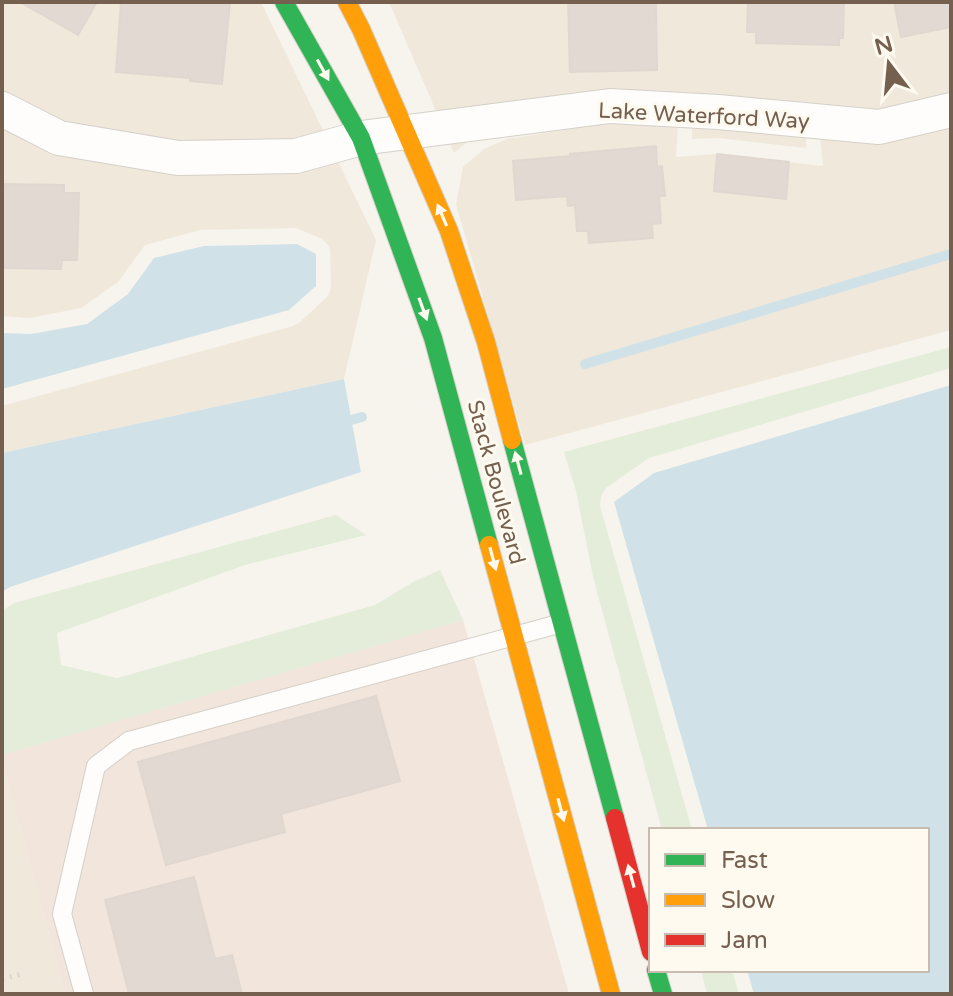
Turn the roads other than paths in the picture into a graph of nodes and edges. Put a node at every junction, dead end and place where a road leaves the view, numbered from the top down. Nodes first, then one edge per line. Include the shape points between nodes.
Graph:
1 (284, 2) edge
2 (347, 2) edge
3 (2, 109) edge
4 (951, 110) edge
5 (407, 132) junction
6 (361, 138) junction
7 (562, 623) junction
8 (514, 637) junction
9 (649, 945) edge
10 (657, 972) edge
11 (84, 994) edge
12 (611, 994) edge
13 (663, 994) edge

1 -> 6 street, Stack Boulevard
2 - 5 street, Stack Boulevard
3 - 6 street, Lake Waterford Way via 59,138 178,158 296,156
4 - 5 street, Lake Waterford Way via 879,127 610,106
5 - 6 street, Lake Waterford Way
7 -> 5 street, Stack Boulevard via 486,342 449,231
6 -> 8 street, Stack Boulevard via 433,338
7 - 8 lane
9 -> 7 street, Stack Boulevard
8 - 11 lane via 129,741 96,766 62,914
8 -> 12 street, Stack Boulevard
10 - 13 street

